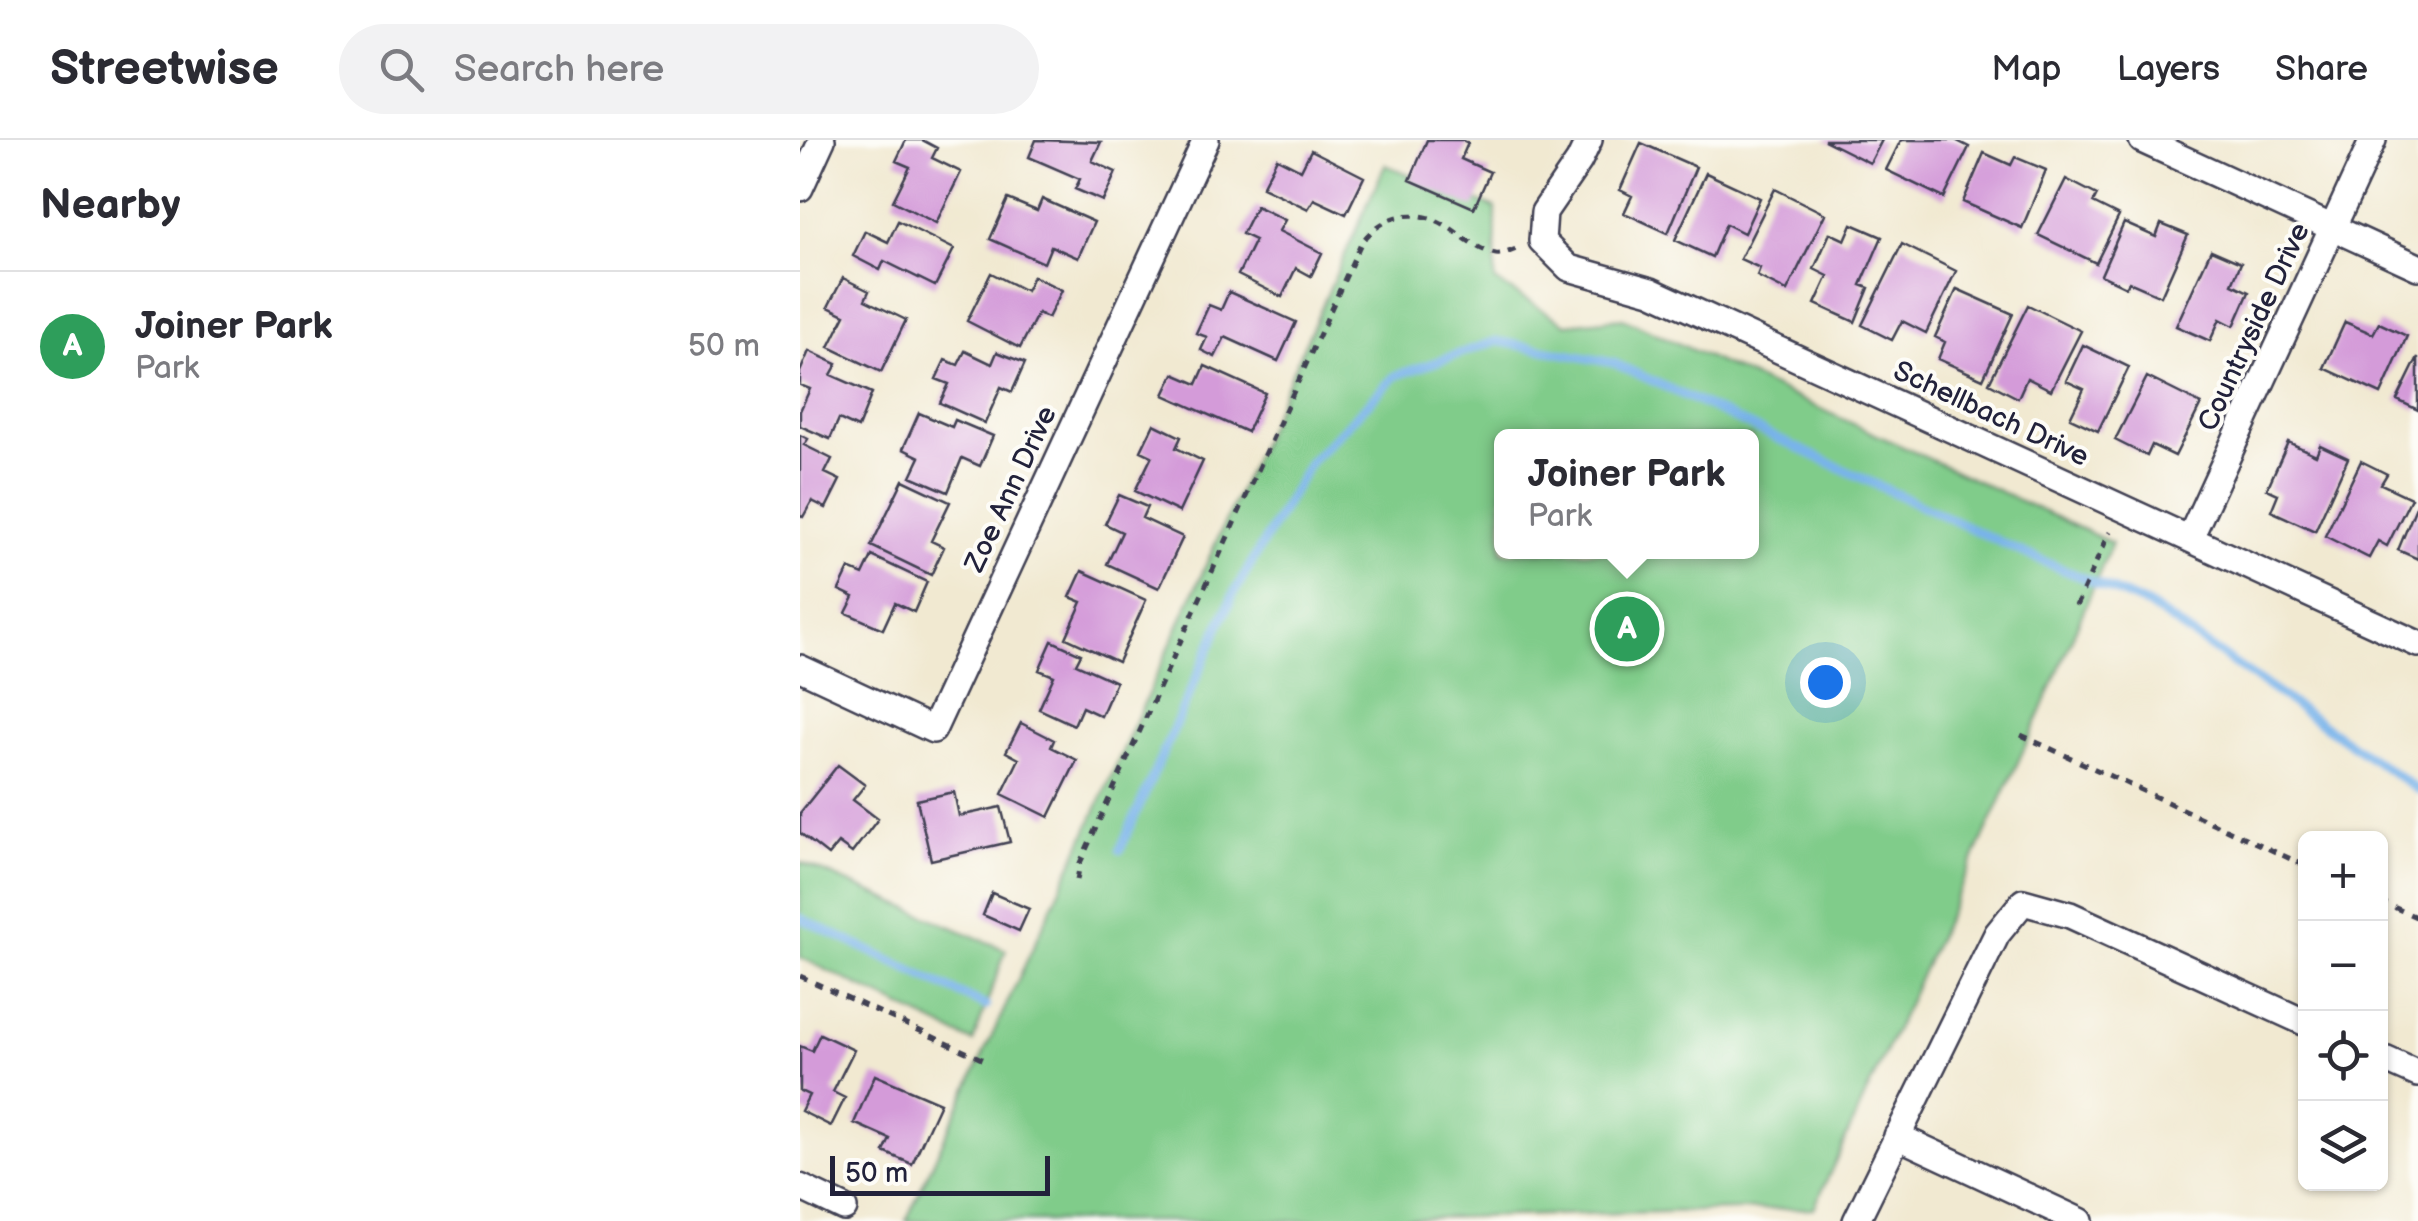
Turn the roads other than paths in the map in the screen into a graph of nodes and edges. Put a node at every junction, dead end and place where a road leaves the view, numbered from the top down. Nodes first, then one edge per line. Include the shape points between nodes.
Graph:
1 (822, 140) edge
2 (1206, 140) edge
3 (1589, 140) edge
4 (2142, 140) edge
5 (2372, 140) edge
6 (800, 188) edge
7 (2332, 228) junction
8 (2418, 267) edge
9 (2190, 538) junction
10 (2418, 644) edge
11 (800, 668) edge
12 (2298, 1019) edge
13 (2388, 1061) edge
14 (2418, 1074) edge
15 (1897, 1136) junction
16 (800, 1187) edge
17 (844, 1208) dead end
18 (1856, 1221) edge
19 (2080, 1221) edge

1 - 6 street
2 - 11 street, Zoe Ann Drive via 933,730
3 - 9 street, Schellbach Drive via 1544,212 1542,241 1569,268 1651,291
4 - 7 street
5 - 7 street, Countryside Drive
7 - 8 street
7 - 9 street, Countryside Drive
9 - 10 street, Schellbach Drive
12 - 15 street via 2070,915 2024,902 1996,934
13 - 14 street
15 - 18 street
15 - 19 street
16 - 17 street

